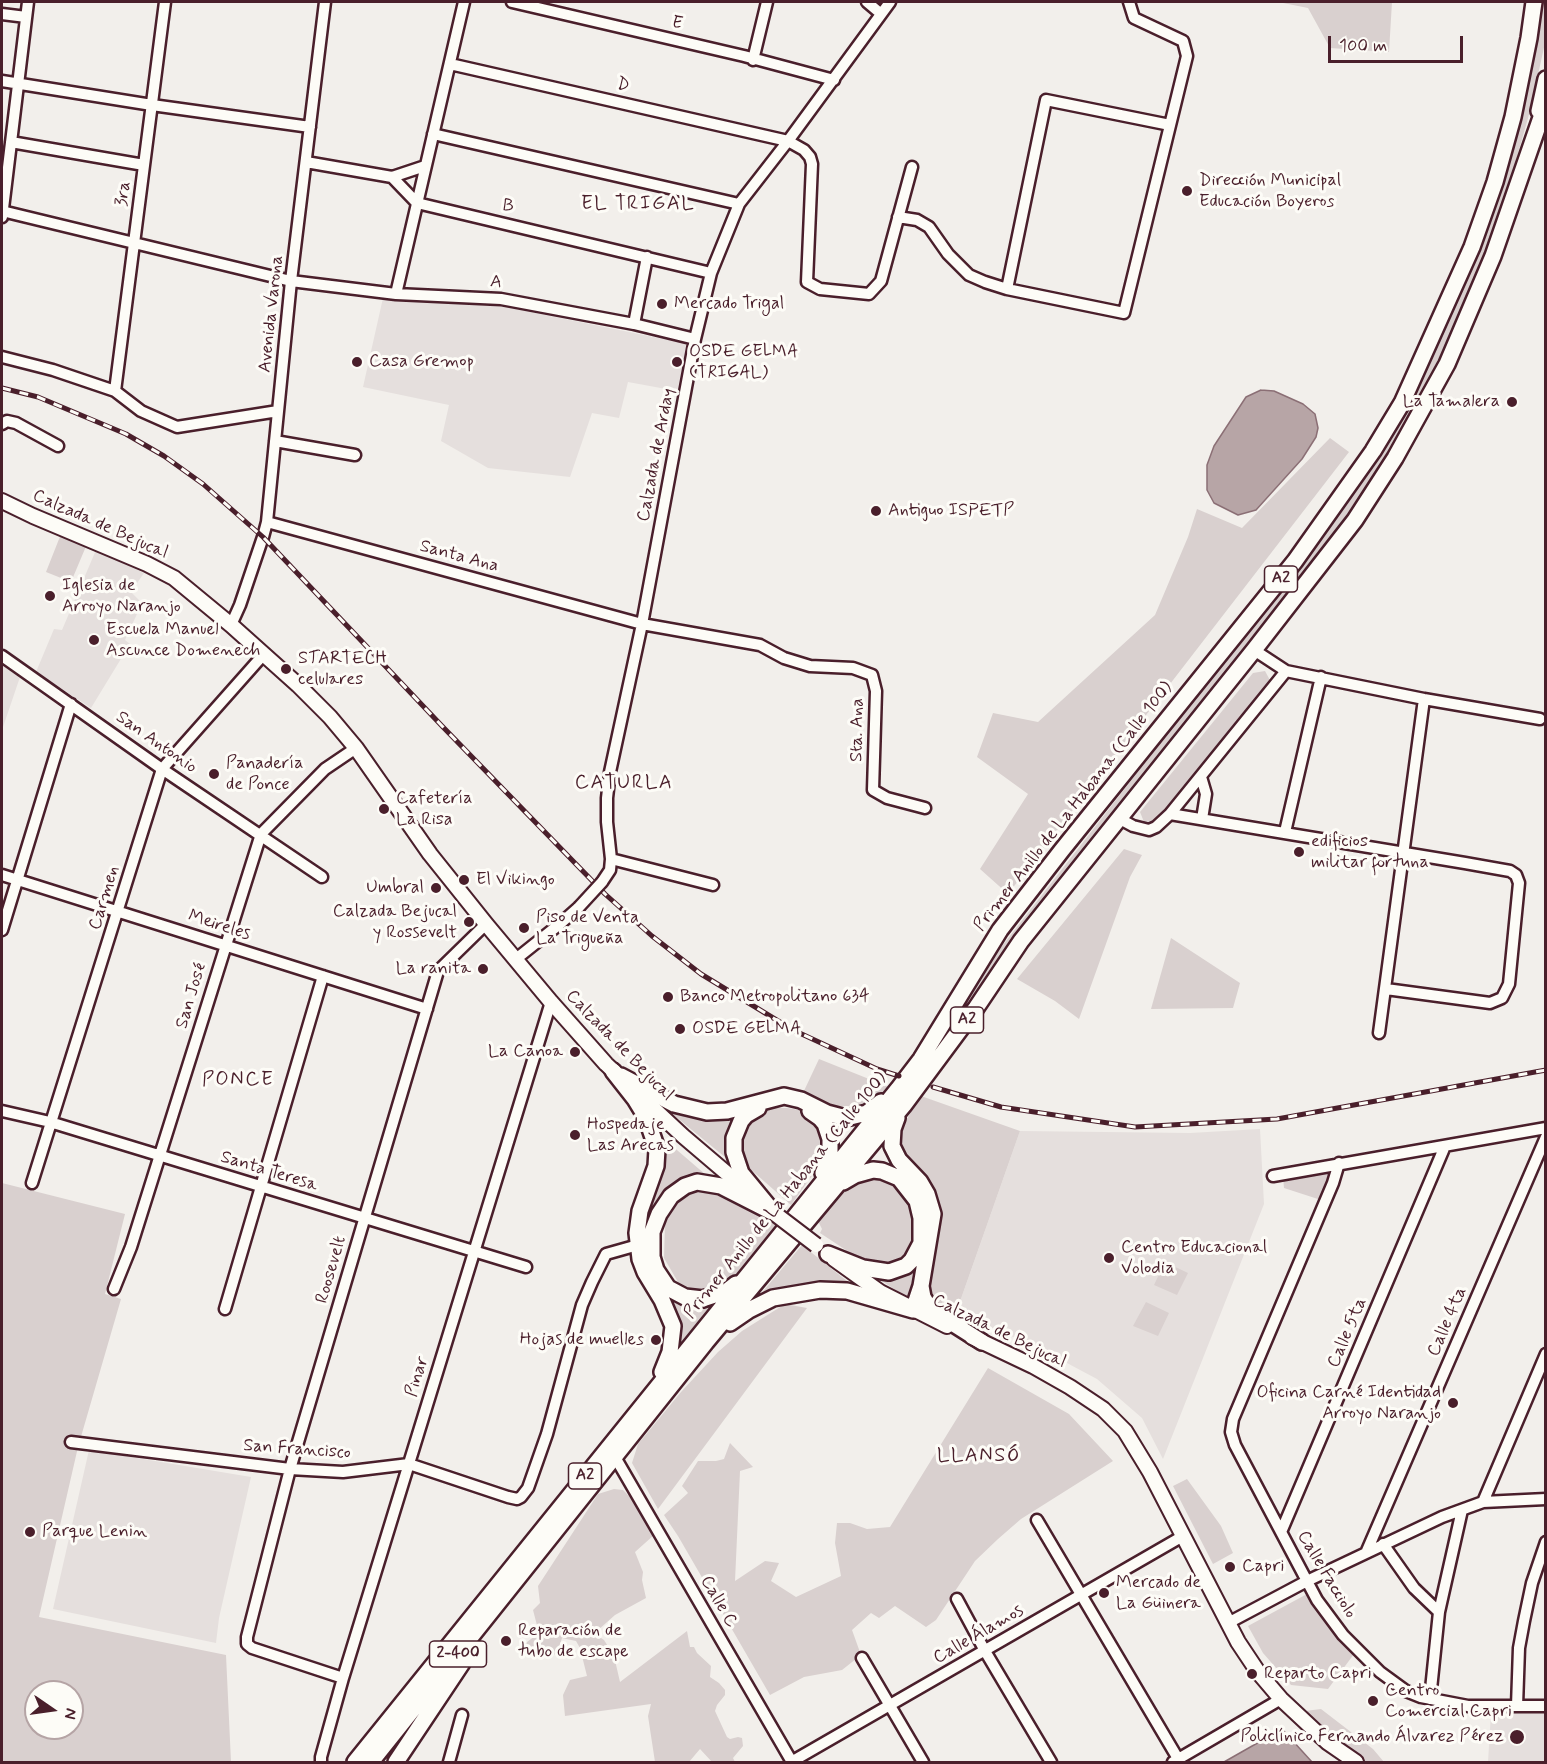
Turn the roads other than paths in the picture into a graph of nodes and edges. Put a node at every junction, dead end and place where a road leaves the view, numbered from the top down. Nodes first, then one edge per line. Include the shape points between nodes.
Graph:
1 (28, 2) edge
2 (165, 2) edge
3 (325, 2) edge
4 (464, 2) edge
5 (512, 2) edge
6 (767, 2) edge
7 (867, 2) edge
8 (890, 2) edge
9 (1129, 2) edge
10 (1534, 2) edge
11 (880, 13) junction
12 (2, 14) edge
13 (26, 17) junction
14 (753, 60) junction
15 (450, 64) junction
16 (834, 80) junction
17 (1545, 80) edge
18 (2, 81) edge
19 (18, 84) junction
20 (1545, 103) edge
21 (152, 105) junction
22 (1170, 125) junction
23 (310, 127) junction
24 (1536, 128) junction
25 (433, 134) junction
26 (788, 141) junction
27 (11, 142) junction
28 (306, 162) junction
29 (144, 165) junction
30 (425, 166) junction
31 (912, 167) dead end
32 (392, 177) junction
33 (417, 203) junction
34 (739, 204) junction
35 (2, 213) edge
36 (898, 217) junction
37 (134, 243) junction
38 (647, 258) junction
39 (711, 273) junction
40 (291, 281) junction
41 (1007, 288) junction
42 (396, 294) junction
43 (633, 324) junction
44 (695, 339) junction
45 (2, 357) edge
46 (115, 391) junction
47 (279, 411) junction
48 (2, 424) edge
49 (275, 441) junction
50 (58, 446) dead end
51 (355, 455) dead end
52 (2, 501) edge
53 (267, 522) junction
54 (642, 624) junction
55 (231, 625) junction
56 (1254, 650) junction
57 (264, 654) junction
58 (2, 656) edge
59 (1286, 671) junction
60 (1321, 677) junction
61 (1424, 699) junction
62 (71, 704) junction
63 (1540, 719) dead end
64 (356, 748) junction
65 (162, 769) junction
66 (1201, 777) junction
67 (925, 808) dead end
68 (1170, 814) junction
69 (1120, 819) junction
70 (1202, 819) junction
71 (1285, 832) junction
72 (261, 834) junction
73 (1404, 853) junction
74 (611, 859) junction
75 (2, 875) edge
76 (322, 877) dead end
77 (16, 880) junction
78 (713, 885) dead end
79 (118, 911) junction
80 (486, 924) junction
81 (2, 930) edge
82 (225, 946) junction
83 (516, 958) junction
84 (322, 976) junction
85 (1386, 989) junction
86 (551, 1002) junction
87 (427, 1010) junction
88 (1379, 1033) dead end
89 (613, 1071) junction
90 (898, 1089) junction
91 (904, 1105) junction
92 (2, 1111) edge
93 (50, 1122) junction
94 (1545, 1128) edge
95 (1545, 1137) edge
96 (1445, 1146) junction
97 (160, 1155) junction
98 (1339, 1163) junction
99 (1273, 1176) dead end
100 (32, 1183) dead end
101 (261, 1187) junction
102 (831, 1191) junction
103 (808, 1199) junction
104 (773, 1212) junction
105 (364, 1219) junction
106 (638, 1245) junction
107 (822, 1250) junction
108 (474, 1252) junction
109 (763, 1256) junction
110 (526, 1268) dead end
111 (921, 1286) junction
112 (114, 1289) dead end
113 (225, 1309) dead end
114 (913, 1310) junction
115 (706, 1342) junction
116 (982, 1342) junction
117 (1545, 1354) edge
118 (654, 1390) junction
119 (71, 1442) dead end
120 (615, 1457) junction
121 (409, 1464) junction
122 (290, 1469) junction
123 (1545, 1499) edge
124 (1483, 1502) junction
125 (1462, 1510) junction
126 (1036, 1520) dead end
127 (1281, 1532) junction
128 (1183, 1536) junction
129 (1545, 1542) edge
130 (1383, 1544) junction
131 (545, 1545) junction
132 (1366, 1553) junction
133 (1307, 1581) junction
134 (1080, 1595) junction
135 (957, 1599) dead end
136 (1438, 1612) junction
137 (1228, 1623) junction
138 (985, 1651) junction
139 (862, 1658) dead end
140 (343, 1678) junction
141 (1281, 1699) junction
142 (1430, 1699) junction
143 (889, 1706) junction
144 (1545, 1706) edge
145 (1517, 1707) junction
146 (462, 1715) dead end
147 (321, 1762) edge
148 (355, 1762) edge
149 (371, 1762) edge
150 (396, 1762) edge
151 (449, 1762) edge
152 (791, 1762) edge
153 (923, 1762) edge
154 (1051, 1762) edge
155 (1177, 1762) edge
156 (1356, 1762) edge

1 - 13 street
2 - 21 street, 3ra
3 - 23 street, Avenida Varona
4 - 15 street
5 - 14 street, E
6 - 14 street
7 - 11 street
8 - 11 street, Calzada de Arday
9 - 22 street via 1134,18 1183,41 1187,56
10 - 90 highway, Primer Anillo de La Habana (Calle 100) / A2 via 1513,117 1495,182 1472,247 1402,403 1295,561 1000,930 921,1059
11 - 16 street, Calzada de Arday
12 - 13 street
13 - 19 street
14 - 16 street, E
15 - 25 street
15 - 26 street, D
16 - 26 street, Calzada de Arday
17 - 24 highway, A2
18 - 19 street
19 - 21 street
19 - 27 street
20 - 24 highway
21 - 23 street
21 - 29 street, 3ra
22 - 41 street via 1124,313
22 - 41 street via 1046,100
23 - 28 street, Avenida Varona
24 - 56 highway, Primer Anillo de La Habana (Calle 100) / A2 via 1493,256 1422,412 1354,520
25 - 30 street
25 - 34 street
26 - 34 street, Calzada de Arday
26 - 36 street via 804,150 812,164 807,282 820,289 869,294 881,281
27 - 29 street
27 - 35 street
28 - 32 street
28 - 40 street, Avenida Varona
29 - 37 street, 3ra
30 - 32 street
30 - 33 street
31 - 36 street
32 - 33 street
33 - 38 street, B
33 - 42 street
34 - 39 street, Calzada de Arday
35 - 37 street, A
36 - 41 street via 929,227 969,275
37 - 40 street, A
37 - 46 street, 3ra
38 - 39 street, B
38 - 43 street
39 - 44 street, Calzada de Arday
40 - 42 street, A
40 - 47 street, Avenida Varona
42 - 43 street, A via 501,299
43 - 44 street, A
44 - 54 street, Calzada de Arday
45 - 46 street
46 - 47 street via 141,411 177,427
47 - 49 street, Avenida Varona
48 - 50 street via 16,423
49 - 51 street
49 - 53 street, Avenida Varona
52 - 55 main road, Calzada de Bejucal via 174,578
53 - 54 street, Santa Ana
53 - 55 street, Avenida Varona
54 - 67 street, Sta. Ana via 760,645 810,666 853,668 872,675 876,691 873,790 886,798
54 - 74 street, Calzada de Arday via 610,772 607,822
55 - 57 main road, Calzada de Bejucal
56 - 59 street
56 - 69 highway, Primer Anillo de La Habana (Calle 100) / A2
57 - 64 main road, Calzada de Bejucal via 330,717
57 - 65 street, Carmen
58 - 62 street, San Antonio
59 - 60 street
59 - 66 street
60 - 61 street
60 - 71 street
61 - 63 street
61 - 73 street
62 - 65 street, San Antonio
62 - 77 street
64 - 72 street, San José via 325,769
64 - 80 main road, Calzada de Bejucal via 430,854
65 - 72 street, San Antonio
65 - 79 street, Carmen
66 - 68 street
66 - 70 street via 1206,794
68 - 69 street via 1149,830
68 - 70 street
69 - 91 highway, Primer Anillo de La Habana (Calle 100) / A2 via 1021,941
70 - 71 street
71 - 73 street
72 - 76 street, San Antonio
72 - 82 street, San José
73 - 85 street
73 - 85 street via 1516,875 1519,884 1509,984 1502,998 1490,1003
74 - 78 street
74 - 83 street, bridge via 610,870 579,907
75 - 77 street, Meireles
77 - 79 street, Meireles
77 - 81 street
79 - 82 street, Meireles
79 - 93 street, Carmen
80 - 83 main road, Calzada de Bejucal
80 - 87 street, Roosevelt via 438,971
82 - 84 street, Meireles
82 - 97 street, San José
83 - 86 main road, Calzada de Bejucal
84 - 87 street, Meireles
84 - 101 street
85 - 88 street
86 - 89 main road, Calzada de Bejucal
86 - 108 street, Pinar
87 - 105 street, Roosevelt
89 - 90 highway via 674,1104 707,1112 727,1111 784,1096 837,1116 856,1117
89 - 104 main road, Calzada de Bejucal
89 - 106 highway via 642,1110 657,1149 656,1166 640,1210
90 - 103 highway, Primer Anillo de La Habana (Calle 100) / A2
91 - 102 highway, Primer Anillo de La Habana (Calle 100) / A2
91 - 111 highway via 893,1129 892,1146 899,1160 920,1182 933,1214
92 - 93 street, Santa Teresa
93 - 97 street, Santa Teresa
93 - 100 street, Carmen
94 - 96 street
95 - 132 street, Calle 4ta
96 - 98 street
96 - 127 street, Calle 5ta
97 - 101 street, Santa Teresa
97 - 112 street, San José
98 - 99 street
98 - 127 street, Calle Facciolo via 1231,1426 1235,1445
101 - 105 street, Santa Teresa
101 - 113 street
102 - 107 highway via 864,1171 891,1174 907,1186 917,1201 921,1218 919,1250 906,1266 889,1272 863,1268
102 - 115 highway, Primer Anillo de La Habana (Calle 100) / A2
103 - 104 highway via 830,1157 825,1125 814,1113 791,1103 762,1106 741,1121 734,1152 741,1173
103 - 109 highway, Primer Anillo de La Habana (Calle 100) / A2
104 - 107 main road, Calzada de Bejucal, bridge
104 - 109 highway via 720,1186 697,1182 671,1196 652,1232 652,1257 662,1280 675,1293 693,1299 727,1291
105 - 108 street, Santa Teresa
105 - 122 street, Roosevelt
106 - 118 highway via 645,1272 673,1326 670,1352
106 - 121 street, San Francisco via 602,1258 582,1305 547,1434 525,1494 517,1499
107 - 114 main road, Calzada de Bejucal via 880,1292
108 - 110 street, Santa Teresa
108 - 121 street, Pinar
109 - 118 highway, Primer Anillo de La Habana (Calle 100) / A2
111 - 114 highway
111 - 116 highway via 930,1309
114 - 115 highway via 847,1291 804,1292 761,1303
114 - 116 main road, Calzada de Bejucal
115 - 120 highway, Primer Anillo de La Habana (Calle 100) / A2
116 - 128 main road, Calzada de Bejucal via 1034,1366 1096,1403 1113,1418 1135,1446
117 - 124 street
118 - 148 highway, Primer Anillo de La Habana (Calle 100) / A2
119 - 122 street, San Francisco
120 - 131 highway, Primer Anillo de La Habana (Calle 100) / A2
120 - 152 street, Calle C
121 - 122 street, San Francisco via 343,1472
121 - 140 street, Pinar
122 - 140 street, Roosevelt via 248,1644
123 - 124 street
124 - 125 street
125 - 130 street
125 - 136 street
126 - 134 street
127 - 133 street, Calle Facciolo
128 - 134 street, Calle Álamos
128 - 137 main road, Calzada de Bejucal
129 - 145 street via 1524,1621
130 - 132 street
130 - 136 street via 1414,1588
131 - 149 highway, 2-400
131 - 150 highway, A2
132 - 133 street
133 - 137 street
133 - 142 street, Calle Facciolo via 1343,1635 1366,1659 1406,1691
134 - 138 street, Calle Álamos
134 - 155 street
135 - 138 street
136 - 142 street
137 - 141 main road, Calzada de Bejucal via 1258,1672
138 - 143 street, Calle Álamos
138 - 154 street
139 - 143 street
140 - 147 street, Pinar
141 - 155 street
141 - 156 main road, Calzada de Bejucal via 1327,1742
142 - 145 street, Calle Facciolo via 1468,1706
143 - 152 street, Calle Álamos
143 - 153 street
144 - 145 street, Calle Facciolo
146 - 151 street

